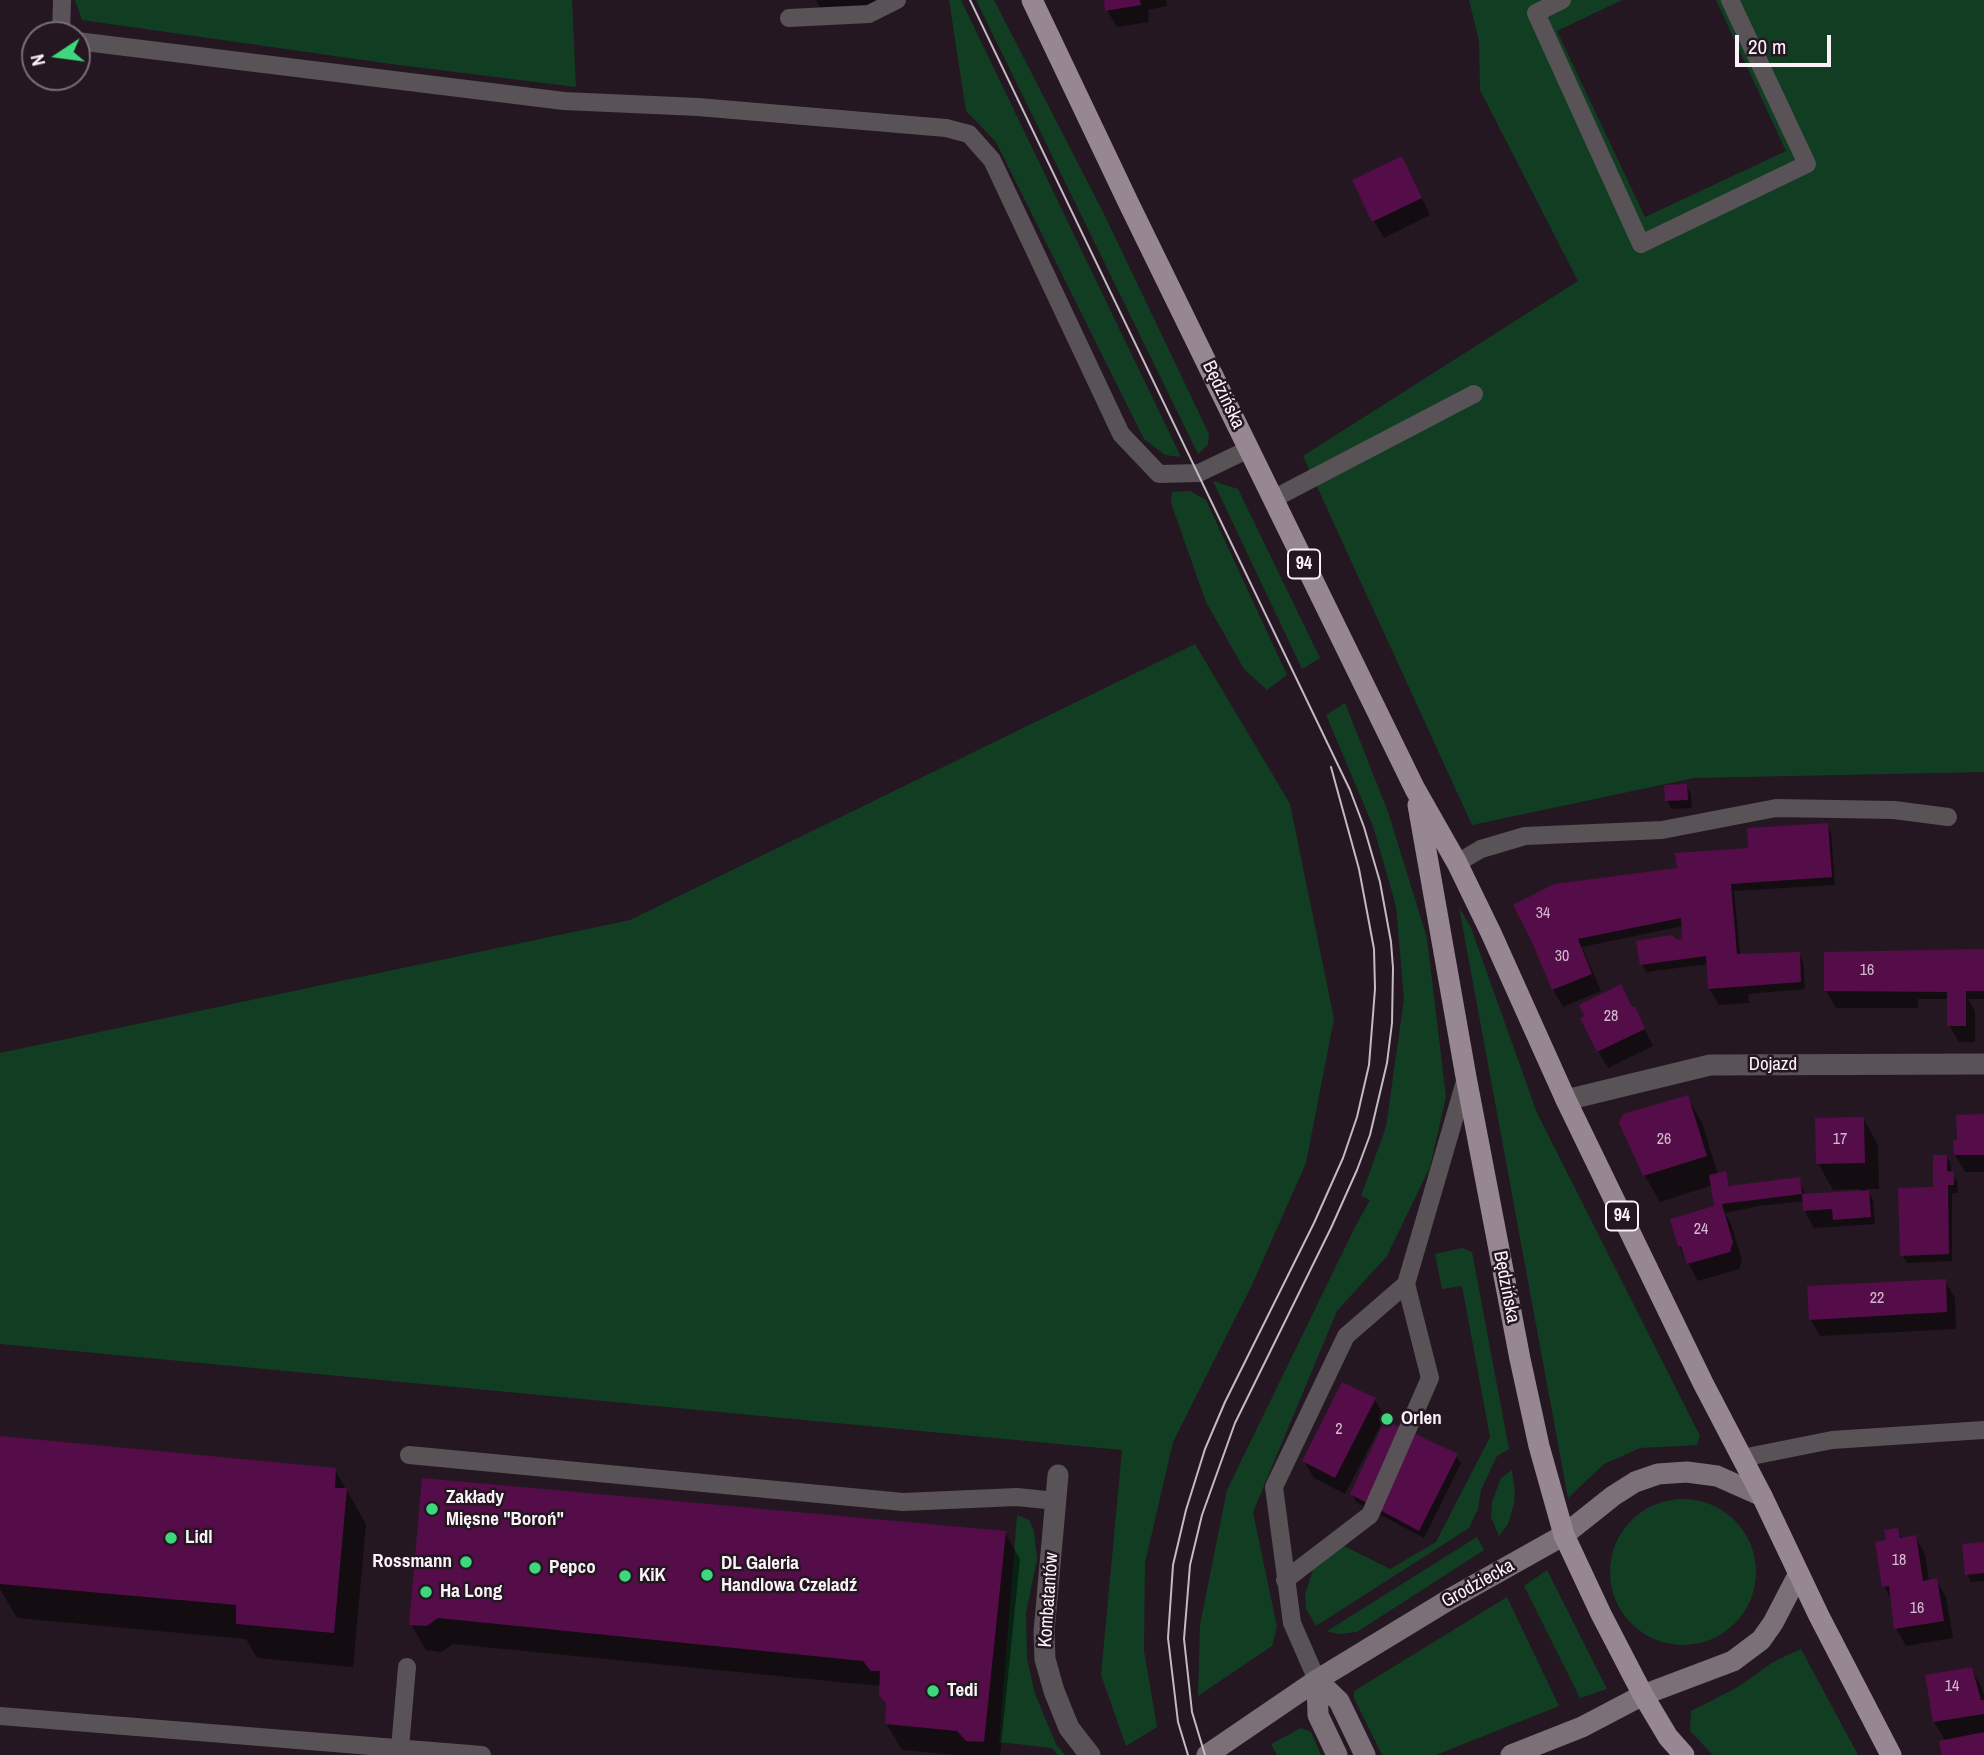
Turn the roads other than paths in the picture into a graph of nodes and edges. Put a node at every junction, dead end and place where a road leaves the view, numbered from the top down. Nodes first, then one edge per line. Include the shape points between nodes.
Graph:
1 (62, 0) edge
2 (897, 0) edge
3 (1032, 0) edge
4 (1562, 0) edge
5 (1730, 0) edge
6 (789, 18) dead end
7 (61, 21) edge
8 (91, 43) edge
9 (1474, 394) dead end
10 (1249, 449) junction
11 (1273, 499) junction
12 (1415, 789) junction
13 (1948, 817) dead end
14 (1457, 863) junction
15 (1984, 1064) edge
16 (1466, 1077) junction
17 (1566, 1100) junction
18 (1406, 1284) junction
19 (1984, 1430) edge
20 (409, 1455) dead end
21 (1742, 1458) junction
22 (1058, 1475) dead end
23 (1762, 1496) junction
24 (1056, 1501) junction
25 (1564, 1535) junction
26 (1798, 1575) junction
27 (1285, 1580) junction
28 (407, 1667) dead end
29 (1317, 1680) junction
30 (1643, 1695) junction
31 (0, 1716) edge
32 (399, 1753) edge
33 (1516, 1754) edge
34 (482, 1755) edge
35 (1090, 1755) edge
36 (1207, 1755) edge
37 (1337, 1755) edge
38 (1365, 1755) edge
39 (1684, 1755) edge
40 (1891, 1755) edge

1 - 7 lane
2 - 6 lane via 869,14
3 - 10 main road, Będzińska / 94
4 - 5 lane via 1536,13 1641,244 1807,164
8 - 10 lane via 564,100 698,107 946,128 969,134 992,160 1121,434 1159,474 1199,473
9 - 11 lane
10 - 11 main road, Będzińska / 94
11 - 12 main road, Będzińska / 94
12 - 14 main road, Będzińska / 94
12 - 16 main road, Będzińska / 94
13 - 14 lane via 1894,810 1776,808 1662,830 1525,836 1481,849
14 - 17 main road, Będzińska / 94
15 - 17 street, Dojazd via 1710,1065
16 - 18 lane
16 - 25 main road, Będzińska / 94 via 1520,1359
17 - 21 main road, Będzińska / 94
18 - 27 lane via 1346,1336 1274,1488
18 - 27 lane via 1430,1378 1370,1515
19 - 21 lane via 1832,1440
20 - 24 lane via 904,1502 1017,1497
21 - 23 main road, Będzińska / 94
22 - 24 street, Kombatantów
23 - 25 street, Grodziecka via 1717,1476 1658,1474 1613,1496
23 - 26 main road, 94
24 - 35 street, Kombatantów via 1045,1659 1069,1728
25 - 29 street, Grodziecka
25 - 30 main road, Będzińska / 94
26 - 30 street via 1761,1640 1733,1661
26 - 40 main road, 94
27 - 29 lane via 1292,1623
28 - 32 lane
29 - 36 street, Grodziecka
29 - 37 street via 1318,1715
29 - 38 street via 1339,1701
30 - 33 street
30 - 39 main road, Będzińska / 94
31 - 32 lane
32 - 34 lane

